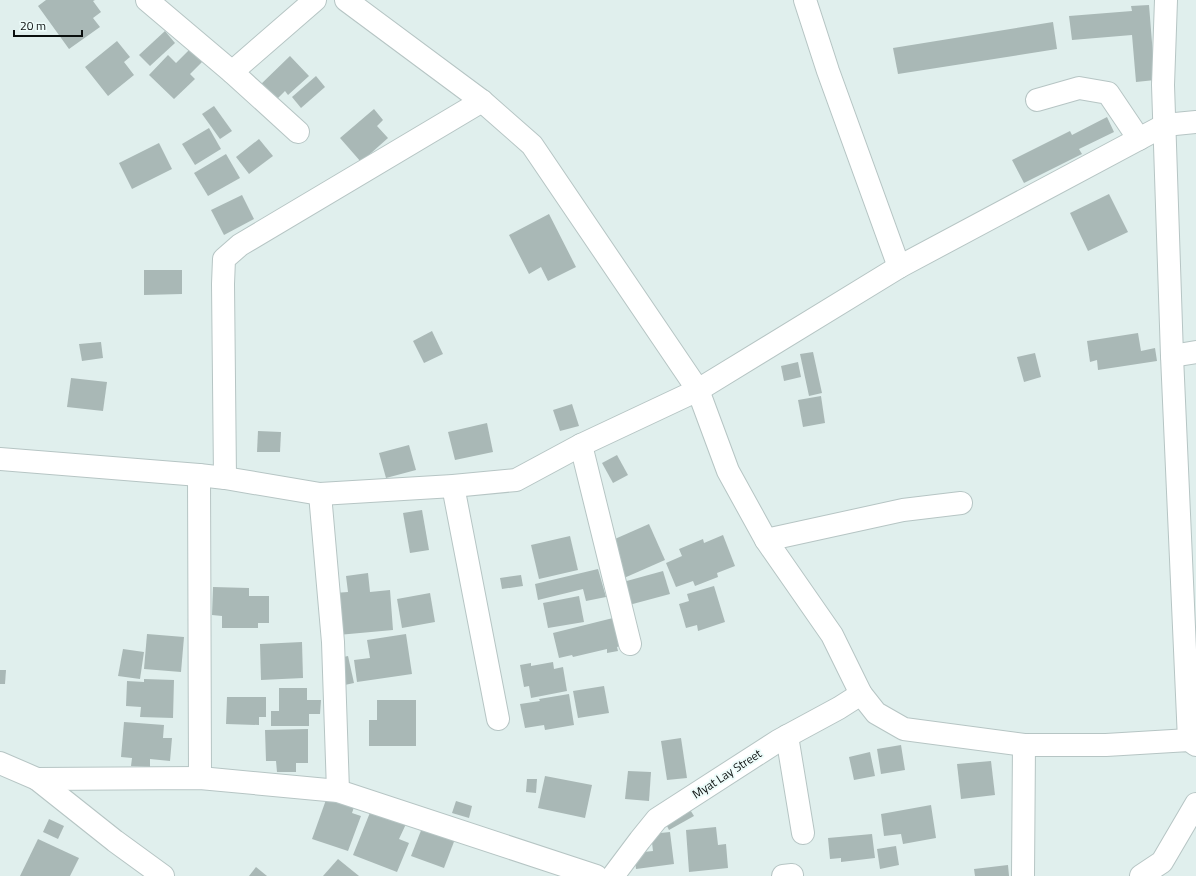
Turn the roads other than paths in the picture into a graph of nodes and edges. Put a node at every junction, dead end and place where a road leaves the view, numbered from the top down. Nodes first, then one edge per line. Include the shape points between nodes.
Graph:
1 (147, 0) edge
2 (315, 0) edge
3 (346, 0) edge
4 (805, 0) edge
5 (1166, 0) edge
6 (232, 72) junction
7 (1037, 100) dead end
8 (482, 101) junction
9 (1196, 122) edge
10 (1165, 125) junction
11 (298, 132) dead end
12 (1139, 139) junction
13 (899, 267) junction
14 (1196, 352) edge
15 (1172, 356) junction
16 (698, 390) junction
17 (581, 444) junction
18 (0, 459) edge
19 (199, 475) junction
20 (226, 478) junction
21 (453, 486) junction
22 (320, 494) junction
23 (961, 503) dead end
24 (766, 540) junction
25 (630, 644) dead end
26 (861, 694) junction
27 (498, 720) dead end
28 (787, 736) junction
29 (1192, 743) edge
30 (1024, 744) junction
31 (0, 763) edge
32 (200, 778) junction
33 (36, 779) junction
34 (338, 790) junction
35 (1196, 804) edge
36 (803, 833) dead end
37 (1162, 869) edge
38 (163, 876) edge
39 (596, 876) edge
40 (613, 876) edge
41 (1023, 876) edge
42 (1141, 876) edge

1 - 6 street
2 - 6 street
3 - 8 street
4 - 13 street
5 - 10 street via 1163,85
6 - 11 street
7 - 12 street via 1079,88 1108,93
8 - 16 street via 532,144
8 - 20 street via 240,245 224,259
9 - 10 street
10 - 12 street
10 - 15 street
12 - 13 street
13 - 16 street
14 - 15 street
15 - 29 street
16 - 17 street
16 - 24 street via 728,471
17 - 21 street via 516,480
17 - 25 street
18 - 19 street
19 - 20 street
19 - 32 street
20 - 22 street
21 - 22 street
21 - 27 street
22 - 34 street via 333,642
23 - 24 street via 903,510
24 - 26 street via 832,635
26 - 28 street, Myat Lay Street
26 - 30 street via 876,713 904,729
28 - 36 street
28 - 40 street, Myat Lay Street via 657,819
29 - 30 street
30 - 41 street
31 - 33 street
32 - 33 street
32 - 34 street
33 - 38 street
34 - 39 street
35 - 37 street
37 - 42 street

